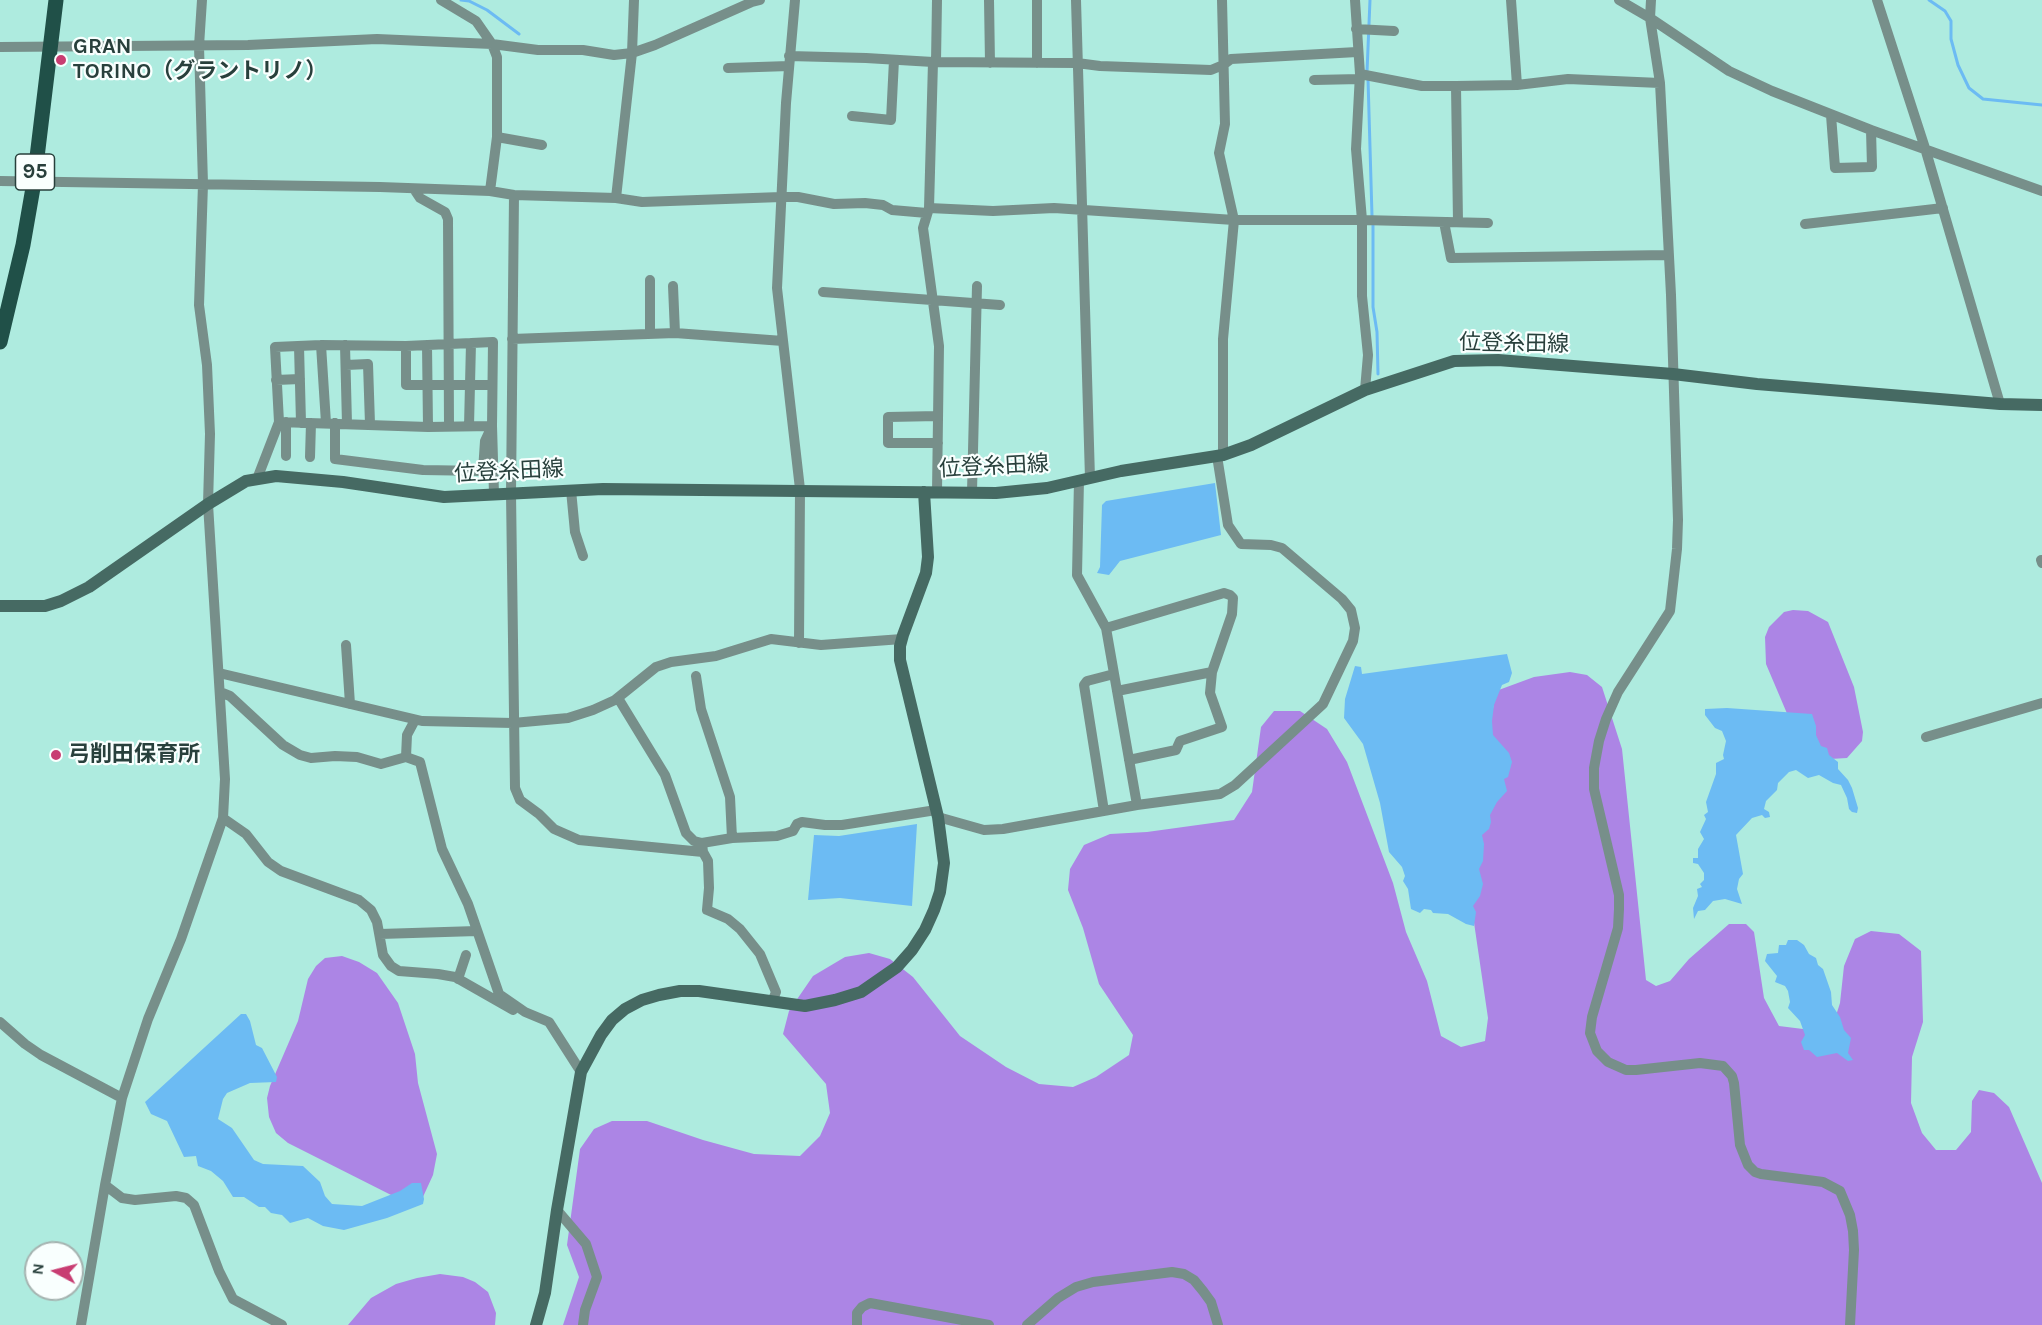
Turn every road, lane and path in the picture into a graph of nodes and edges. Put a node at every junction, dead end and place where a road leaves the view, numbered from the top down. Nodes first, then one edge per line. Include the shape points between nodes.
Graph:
1 (56, 0) edge
2 (202, 0) edge
3 (634, 0) edge
4 (760, 0) edge
5 (795, 0) edge
6 (937, 0) edge
7 (989, 0) edge
8 (1037, 0) edge
9 (1076, 0) edge
10 (1222, 0) edge
11 (1355, 0) edge
12 (1511, 0) edge
13 (1619, 0) edge
14 (1651, 0) edge
15 (1877, 0) edge
16 (445, 1) edge
17 (1650, 18) junction
18 (1356, 30) junction
19 (1394, 30) dead end
20 (492, 44) junction
21 (200, 46) junction
22 (0, 47) edge
23 (51, 47) junction
24 (632, 52) junction
25 (1357, 52) junction
26 (894, 60) junction
27 (789, 61) junction
28 (934, 62) junction
29 (990, 63) junction
30 (1038, 63) junction
31 (1077, 63) junction
32 (1223, 66) junction
33 (728, 68) dead end
34 (1360, 77) junction
35 (1314, 80) dead end
36 (1660, 83) junction
37 (1517, 85) junction
38 (1456, 86) junction
39 (1831, 114) junction
40 (852, 116) dead end
41 (1871, 130) junction
42 (497, 137) junction
43 (542, 146) dead end
44 (1925, 148) junction
45 (0, 181) edge
46 (34, 182) junction
47 (203, 184) junction
48 (414, 189) junction
49 (490, 191) junction
50 (2042, 191) edge
51 (514, 195) junction
52 (781, 197) junction
53 (616, 198) junction
54 (1943, 208) junction
55 (928, 210) junction
56 (1082, 210) junction
57 (1234, 220) junction
58 (1362, 220) junction
59 (1444, 222) junction
60 (1458, 222) junction
61 (1488, 223) dead end
62 (1805, 224) dead end
63 (1669, 255) junction
64 (650, 280) dead end
65 (673, 286) dead end
66 (977, 286) dead end
67 (823, 292) dead end
68 (976, 303) junction
69 (1000, 305) dead end
70 (650, 333) junction
71 (675, 333) junction
72 (512, 339) junction
73 (783, 341) junction
74 (0, 342) edge
75 (471, 343) junction
76 (448, 344) junction
77 (321, 345) junction
78 (345, 345) junction
79 (427, 345) junction
80 (298, 346) junction
81 (406, 346) junction
82 (346, 364) junction
83 (1673, 374) junction
84 (300, 379) junction
85 (276, 380) junction
86 (428, 385) junction
87 (448, 385) junction
88 (470, 385) junction
89 (492, 385) junction
90 (1365, 390) junction
91 (2000, 404) junction
92 (2042, 405) edge
93 (938, 416) junction
94 (282, 422) junction
95 (306, 423) junction
96 (331, 423) junction
97 (347, 424) junction
98 (370, 424) junction
99 (449, 426) junction
100 (469, 426) junction
101 (492, 426) junction
102 (428, 427) junction
103 (938, 443) junction
104 (1220, 455) junction
105 (286, 456) dead end
106 (310, 457) dead end
107 (257, 479) junction
108 (1084, 479) junction
109 (800, 489) junction
110 (571, 490) junction
111 (930, 492) junction
112 (972, 492) junction
113 (511, 493) junction
114 (494, 494) junction
115 (208, 504) junction
116 (583, 556) dead end
117 (0, 606) edge
118 (1106, 628) junction
119 (902, 639) junction
120 (799, 643) junction
121 (346, 645) dead end
122 (1212, 672) junction
123 (219, 674) junction
124 (1114, 674) junction
125 (696, 676) dead end
126 (1117, 691) junction
127 (220, 692) junction
128 (618, 698) junction
129 (2042, 703) edge
130 (350, 704) junction
131 (415, 720) junction
132 (513, 723) junction
133 (1926, 737) dead end
134 (406, 757) junction
135 (1129, 760) junction
136 (1137, 806) junction
137 (1104, 811) junction
138 (937, 814) junction
139 (223, 818) junction
140 (732, 838) junction
141 (703, 847) junction
142 (477, 931) junction
143 (380, 934) junction
144 (466, 955) dead end
145 (458, 979) junction
146 (772, 1002) junction
147 (525, 1012) junction
148 (0, 1022) edge
149 (581, 1072) junction
150 (122, 1098) junction
151 (105, 1185) junction
152 (557, 1210) junction
153 (81, 1325) edge
154 (282, 1325) edge
155 (536, 1325) edge
156 (583, 1325) edge
157 (857, 1325) edge
158 (989, 1325) edge
159 (1027, 1325) edge
160 (1218, 1325) edge
161 (1850, 1325) edge

1 - 23 main road, 95
2 - 21 street
3 - 24 street
4 - 24 street
5 - 27 street
6 - 28 street
7 - 29 street
8 - 30 street
9 - 31 street
10 - 32 street
11 - 18 street
12 - 37 street
13 - 17 street
14 - 17 street
15 - 44 street
16 - 20 street via 476,21
17 - 36 street
17 - 39 street via 1729,71
18 - 19 street
18 - 25 street
20 - 21 street via 377,39
20 - 24 street via 614,55
20 - 42 street via 497,57
21 - 23 street
21 - 47 street
22 - 23 street
23 - 46 main road, 95
24 - 53 street
25 - 32 street via 1231,58
25 - 34 street
26 - 27 street
26 - 28 street
26 - 40 street via 891,120
27 - 33 street
27 - 52 street
28 - 29 street
28 - 55 street
29 - 30 street
30 - 31 street
31 - 32 street via 1211,70
31 - 56 street
32 - 57 street via 1225,124 1219,153
34 - 35 street
34 - 38 street via 1422,86
34 - 58 street via 1356,149
36 - 37 street via 1568,79
36 - 63 street
37 - 38 street
38 - 60 street
39 - 41 street
39 - 41 street via 1835,168 1872,167
41 - 44 street
42 - 43 street
42 - 49 street
44 - 50 street
44 - 54 street
45 - 46 street
46 - 47 street
46 - 74 main road, 95
47 - 48 street
47 - 115 street via 199,305 210,422
48 - 49 street
48 - 76 street via 420,198 445,212 448,219
49 - 51 street
51 - 53 street
51 - 72 street
52 - 53 street via 642,202
52 - 55 street via 883,205 892,210
52 - 73 street via 777,288
54 - 62 street
54 - 91 street
55 - 56 street
55 - 93 street via 923,228 939,346
56 - 57 street
56 - 108 street
57 - 58 street
57 - 104 street via 1223,339
58 - 59 street
58 - 90 street via 1362,296 1368,356
59 - 60 street
59 - 63 street via 1451,258
60 - 61 street
63 - 83 street
64 - 70 street
65 - 71 street
66 - 68 street
67 - 68 street
68 - 69 street
68 - 112 street
70 - 71 street
70 - 72 street
71 - 73 street
72 - 113 street
73 - 109 street
75 - 76 street
75 - 88 street
75 - 89 street via 493,342
76 - 79 street
76 - 87 street
77 - 78 street
77 - 80 street
77 - 96 street
78 - 81 street
78 - 82 street
79 - 81 street
79 - 86 street
80 - 84 street
80 - 85 street via 274,347
81 - 86 street via 406,385
82 - 97 street
82 - 98 street via 368,364
83 - 90 main road, 位登糸田線 via 1498,360 1454,362
83 - 91 main road, 位登糸田線
83 - 161 street via 1678,520 1670,611 1618,692 1599,741 1594,768 1594,789 1619,909 1618,928 1590,1033 1597,1051 1608,1062 1626,1070 1700,1063 1723,1066 1734,1083 1740,1145 1748,1165 1761,1174 1823,1182 1840,1191 1853,1232
84 - 85 street
84 - 95 street
85 - 94 street
86 - 87 street
86 - 102 street
87 - 88 street
87 - 99 street
88 - 89 street
88 - 100 street
89 - 101 street
90 - 104 main road, 位登糸田線 via 1251,445
91 - 92 main road, 位登糸田線
93 - 103 street
93 - 103 street via 888,417 888,443
94 - 95 street
94 - 105 street
94 - 107 street
95 - 96 street
95 - 106 street
96 - 97 street
96 - 101 street via 335,459 423,470 483,471 485,441
97 - 98 street
98 - 102 street
99 - 100 street
99 - 102 street
100 - 101 street
101 - 114 street
103 - 111 street
104 - 108 main road, 位登糸田線
104 - 136 street via 1228,525 1241,544 1282,548 1342,599 1351,610 1353,641 1323,704 1235,785 1220,794
107 - 114 main road, 位登糸田線 via 276,476 343,482 444,497
107 - 115 main road, 位登糸田線 via 246,481
108 - 112 main road, 位登糸田線 via 1047,488
108 - 118 street via 1077,575
109 - 110 main road, 位登糸田線
109 - 111 main road, 位登糸田線
109 - 120 street
110 - 113 main road, 位登糸田線
110 - 116 street via 575,532
111 - 112 main road, 位登糸田線
111 - 119 main road via 926,573
113 - 114 main road, 位登糸田線
113 - 132 street
115 - 117 main road, 位登糸田線 via 89,587 61,601 45,606
115 - 123 street
118 - 122 street via 1224,593 1230,595 1232,614
118 - 124 street
119 - 120 street
119 - 138 main road via 901,669
120 - 128 street via 771,639 716,656 671,662 656,667
121 - 130 street
122 - 126 street
122 - 135 street via 1210,693 1222,727 1180,741 1176,750
123 - 127 street
123 - 130 street
124 - 126 street
124 - 137 street via 1084,685
125 - 140 street via 701,709 730,797
126 - 135 street
127 - 134 street via 230,696 283,746 300,755 357,757 381,764
127 - 139 street
128 - 132 street via 568,718
128 - 141 street via 665,775 686,833
129 - 133 street
130 - 131 street
131 - 132 street
131 - 134 street via 407,735
132 - 141 street via 515,788 520,800 554,829 579,840
134 - 142 street via 420,762 442,849
135 - 136 street
136 - 137 street
137 - 138 street via 984,830
138 - 140 street via 842,825 802,822 793,831 777,836
138 - 146 main road via 944,863 940,892 925,930 904,958 861,992 805,1006
139 - 143 street via 246,834 268,862 281,871 358,900 370,910
139 - 150 street
140 - 141 street
141 - 146 street via 708,861 707,910 728,919 760,954 776,992
142 - 143 street
142 - 147 street via 499,994
143 - 145 street via 383,955 390,966 399,971
144 - 145 street
145 - 147 street via 509,1009
146 - 149 main road via 680,991 642,1000 612,1020
147 - 149 street via 549,1022
148 - 150 street via 41,1055
149 - 152 main road
150 - 151 street
151 - 153 street
151 - 154 street via 122,1198 186,1198 194,1205 233,1299
152 - 155 main road via 545,1293
152 - 156 street via 586,1244 597,1277
157 - 158 street via 857,1313 870,1303
159 - 160 street via 1076,1287 1172,1272 1194,1280 1210,1302

